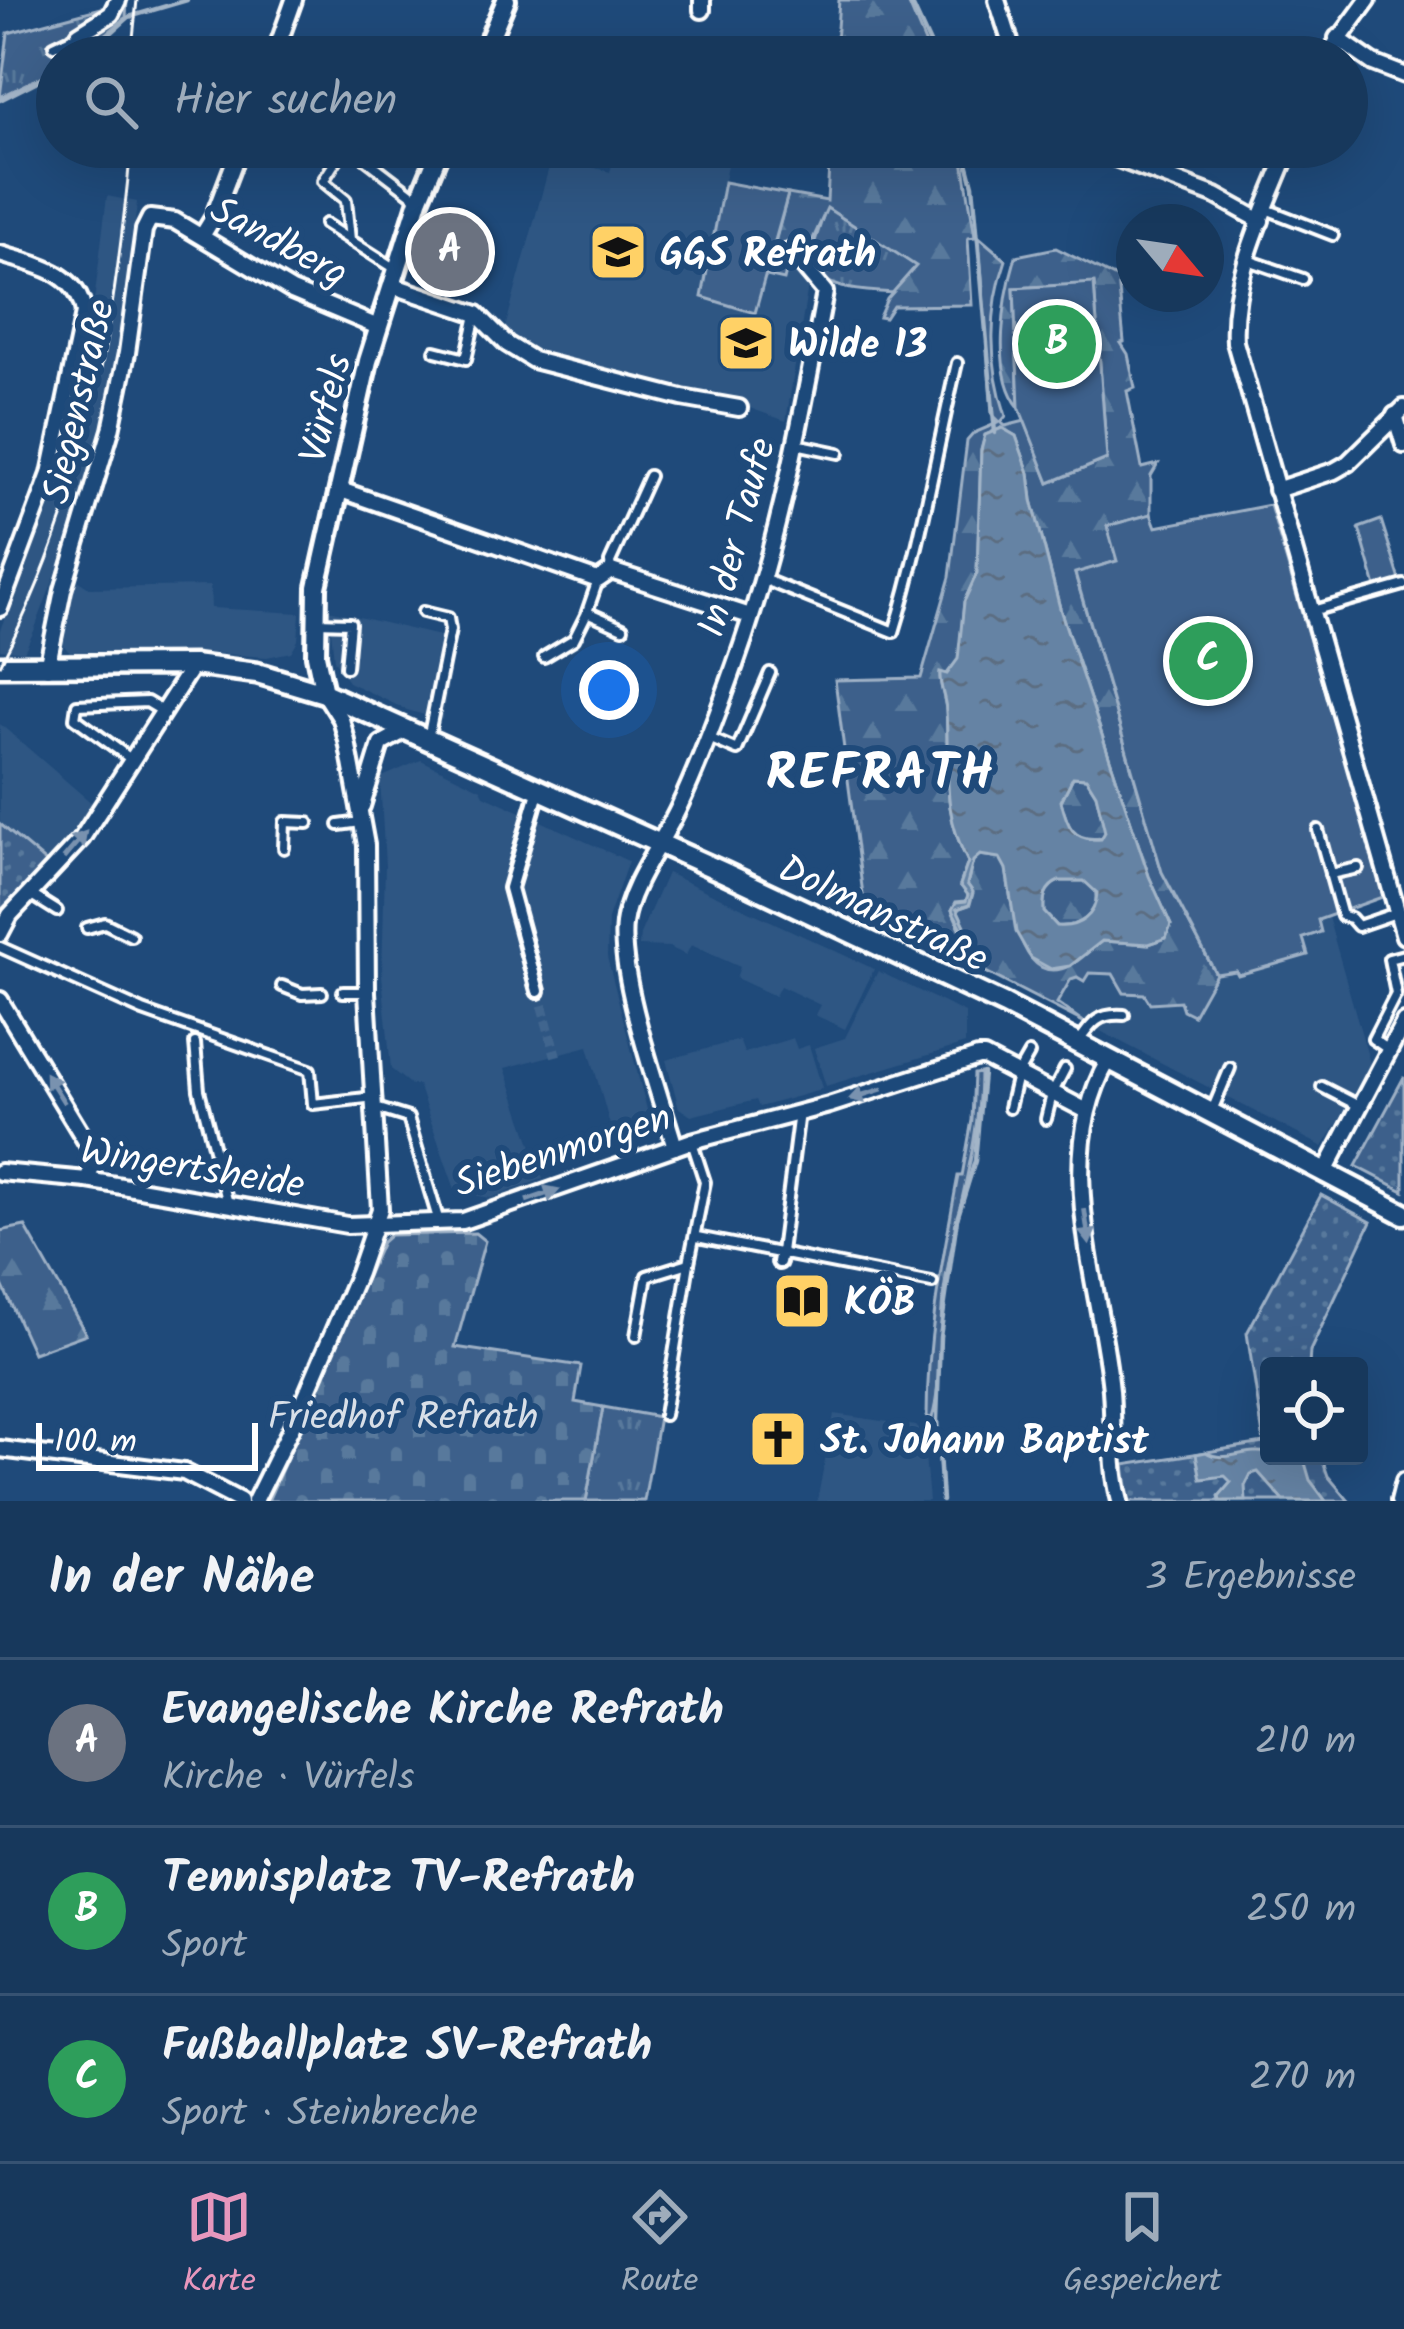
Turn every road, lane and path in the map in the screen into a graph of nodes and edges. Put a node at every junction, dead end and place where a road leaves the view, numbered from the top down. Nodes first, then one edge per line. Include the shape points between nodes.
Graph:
1 (118, 0) edge
2 (294, 0) edge
3 (506, 0) edge
4 (997, 0) edge
5 (1368, 0) edge
6 (79, 34) joint
7 (75, 36) edge
8 (281, 36) edge
9 (490, 36) edge
10 (1008, 36) edge
11 (1339, 36) edge
12 (1368, 59) edge
13 (1404, 75) edge
14 (232, 168) edge
15 (332, 168) edge
16 (377, 168) edge
17 (432, 168) edge
18 (1145, 168) edge
19 (1282, 168) edge
20 (419, 200) junction
21 (1263, 215) junction
22 (150, 218) joint
23 (325, 224) dead end
24 (1333, 235) dead end
25 (202, 236) junction
26 (350, 240) junction
27 (791, 250) dead end
28 (0, 254) edge
29 (1248, 260) junction
30 (393, 277) junction
31 (1303, 280) dead end
32 (477, 314) junction
33 (378, 327) junction
34 (435, 351) dead end
35 (957, 363) dead end
36 (740, 408) dead end
37 (1400, 411) edge
38 (794, 444) junction
39 (1404, 445) edge
40 (839, 453) dead end
41 (650, 476) dead end
42 (338, 489) junction
43 (1276, 490) junction
44 (604, 575) junction
45 (762, 579) junction
46 (1404, 585) edge
47 (0, 608) edge
48 (423, 612) dead end
49 (1311, 612) junction
50 (587, 613) junction
51 (750, 616) junction
52 (314, 622) junction
53 (622, 628) dead end
54 (544, 657) dead end
55 (193, 665) junction
56 (0, 666) edge
57 (346, 667) dead end
58 (47, 668) junction
59 (770, 673) dead end
60 (324, 693) junction
61 (164, 712) junction
62 (406, 730) junction
63 (707, 737) junction
64 (428, 739) junction
65 (133, 760) junction
66 (539, 789) junction
67 (361, 816) junction
68 (308, 823) dead end
69 (339, 825) dead end
70 (1318, 830) dead end
71 (661, 844) junction
72 (284, 848) dead end
73 (1358, 868) dead end
74 (1330, 874) junction
75 (30, 894) junction
76 (57, 911) dead end
77 (1396, 913) junction
78 (87, 928) dead end
79 (0, 934) edge
80 (131, 936) dead end
81 (1404, 936) edge
82 (0, 947) edge
83 (1404, 955) edge
84 (282, 986) dead end
85 (343, 992) dead end
86 (368, 992) junction
87 (538, 992) tunnel mouth
88 (322, 993) dead end
89 (0, 1000) edge
90 (1124, 1015) dead end
91 (1404, 1022) edge
92 (195, 1043) dead end
93 (1078, 1044) junction
94 (1389, 1050) junction
95 (1029, 1054) dead end
96 (1108, 1060) junction
97 (1230, 1068) dead end
98 (1065, 1070) dead end
99 (1017, 1075) junction
100 (1322, 1087) dead end
101 (1052, 1094) junction
102 (376, 1102) junction
103 (1360, 1107) junction
104 (1010, 1108) dead end
105 (1087, 1111) junction
106 (799, 1112) junction
107 (1211, 1115) junction
108 (1046, 1119) dead end
109 (692, 1141) junction
110 (675, 1147) junction
111 (0, 1172) edge
112 (1324, 1174) junction
113 (87, 1180) junction
114 (228, 1204) junction
115 (1404, 1214) edge
116 (439, 1222) junction
117 (376, 1224) junction
118 (698, 1237) dead end
119 (780, 1257) junction
120 (689, 1263) junction
121 (932, 1283) dead end
122 (636, 1336) dead end
123 (664, 1414) dead end
124 (0, 1449) edge
125 (1404, 1480) edge
126 (240, 1501) edge
127 (255, 1501) edge
128 (1120, 1501) edge
129 (1399, 1501) edge

1 - 6 street
2 - 8 street
3 - 9 street
4 - 10 street
5 - 11 street
6 - 7 lane
12 - 13 street
14 - 25 street
15 - 26 lane via 323,182 346,200
16 - 20 lane
17 - 20 street, Vürfels
18 - 21 street
19 - 21 street
20 - 30 street, Vürfels
21 - 24 lane
21 - 29 street
22 - 25 street, Sandberg
22 - 58 street, Siegenstraße via 111,430
23 - 26 lane
25 - 33 street, Sandberg via 292,291
26 - 30 lane
27 - 38 street, In der Taufe via 803,254 825,292
28 - 47 street via 66,279 84,313 50,474
29 - 31 lane
29 - 43 street via 1233,310 1234,342
30 - 32 street
30 - 33 street, Vürfels
32 - 34 lane via 466,358
32 - 36 street via 533,359
33 - 42 street, Vürfels
35 - 45 lane via 894,632
37 - 39 street
37 - 43 street via 1348,463
38 - 40 lane
38 - 45 street, In der Taufe
41 - 44 lane
42 - 44 street
42 - 52 street, Vürfels
43 - 49 street
44 - 50 lane
44 - 51 street
45 - 51 street, In der Taufe
46 - 49 lane
48 - 64 lane via 448,618 450,630
49 - 77 street
50 - 53 lane
50 - 54 lane via 574,639
51 - 63 street, In der Taufe
52 - 57 lane via 350,623
52 - 60 street, Vürfels
55 - 58 main road, Dolmanstraße
55 - 60 main road, Dolmanstraße
55 - 61 street
56 - 58 main road, Dolmanstraße
59 - 63 lane via 737,750
60 - 62 main road, Dolmanstraße
60 - 67 street via 341,718
61 - 65 street
61 - 65 lane via 147,702 77,705 76,718
62 - 64 main road, Dolmanstraße
62 - 67 street via 381,745
63 - 71 street, In der Taufe
64 - 66 main road, Dolmanstraße
75 -> 65 street via 82,838
66 - 71 main road, Dolmanstraße
66 - 87 street via 510,888
67 - 69 lane
67 - 86 street
68 - 72 lane via 285,822
70 - 74 lane
71 - 93 main road, Dolmanstraße
71 - 110 street, In der Taufe via 624,933 634,1004
73 - 74 lane
74 - 77 lane via 1342,916 1358,926
75 - 76 lane
75 - 79 street
77 - 81 street
78 - 80 lane via 105,923
82 - 102 lane via 143,1011 310,1070 313,1104
83 - 94 lane via 1389,959 1396,994 1373,1039
84 - 88 lane
85 - 86 lane
86 - 102 street
113 -> 89 street via 96,1158
90 - 93 lane via 1095,1020
91 - 94 street
92 - 114 lane
93 - 96 main road, Dolmanstraße
94 - 103 street
95 - 99 lane
96 - 105 street
96 - 107 main road, Dolmanstraße
97 - 107 lane
98 - 101 lane
99 - 101 street, Siebenmorgen
99 - 104 lane
99 -> 106 street, Siebenmorgen via 984,1057
100 - 103 lane
101 - 105 street, Siebenmorgen
101 - 108 lane
102 - 116 lane via 408,1118
102 - 117 street
103 - 112 street
105 -> 128 street via 1084,1204
106 - 109 street, Siebenmorgen
106 - 119 lane
107 - 112 main road, Dolmanstraße
109 - 110 street, Siebenmorgen
109 - 120 lane via 705,1182
116 -> 110 street, Siebenmorgen via 478,1217
111 - 113 street, Wingertsheide
112 - 115 main road, Dolmanstraße
113 - 114 street, Wingertsheide
114 - 117 street, Wingertsheide
116 - 117 street, Siebenmorgen
117 - 127 street
118 - 119 lane
119 - 121 lane
120 - 122 lane via 647,1276
120 - 123 lane
124 - 126 street via 184,1472
125 - 129 street

